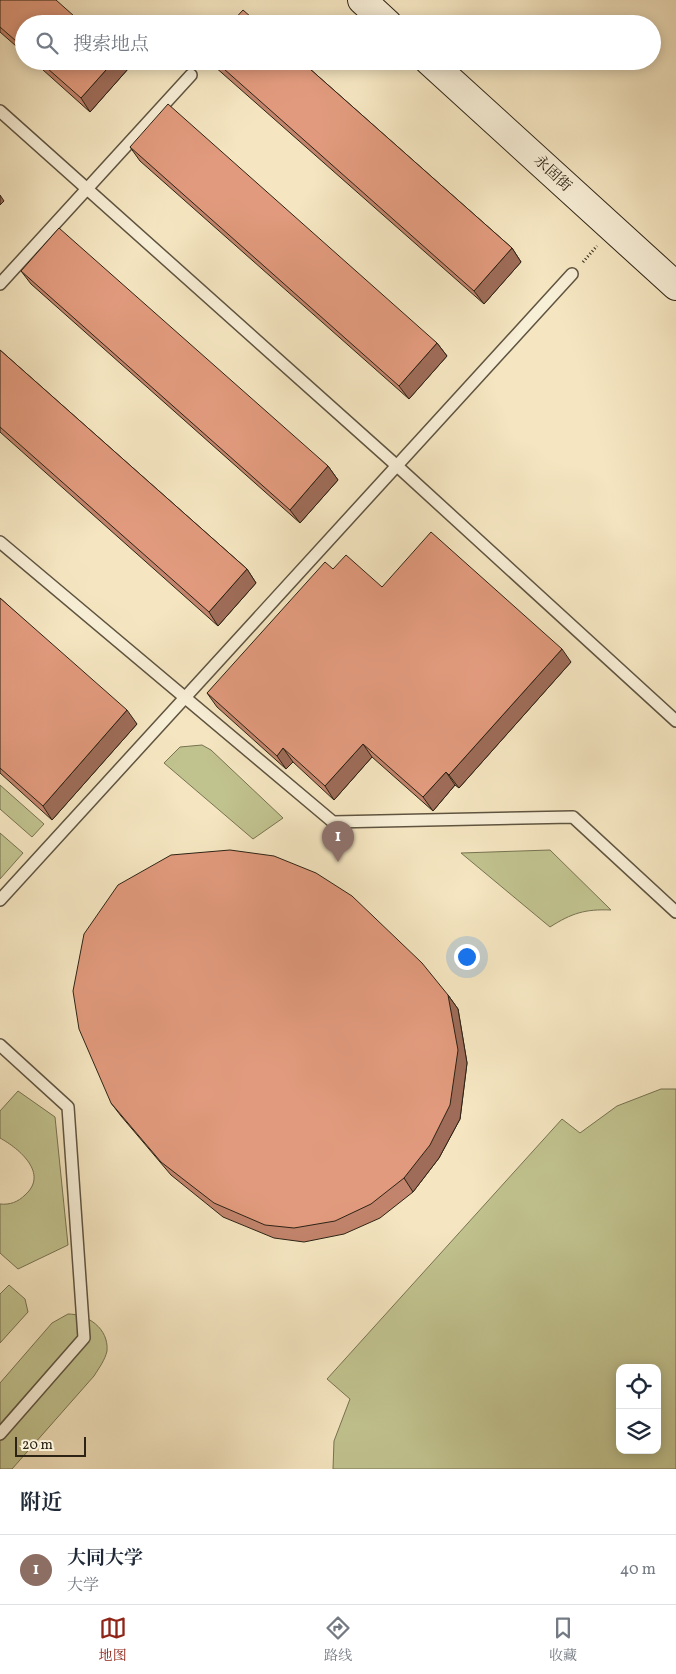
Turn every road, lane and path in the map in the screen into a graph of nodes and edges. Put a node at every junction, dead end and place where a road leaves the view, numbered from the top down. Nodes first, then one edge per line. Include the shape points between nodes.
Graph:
1 (362, 0) edge
2 (378, 15) edge
3 (439, 70) edge
4 (191, 75) dead end
5 (0, 111) edge
6 (87, 189) junction
7 (612, 229) junction
8 (572, 274) joint
9 (0, 284) edge
10 (676, 286) edge
11 (396, 465) junction
12 (0, 542) edge
13 (184, 698) junction
14 (676, 721) edge
15 (0, 900) edge
16 (676, 912) edge
17 (0, 1045) edge
18 (0, 1434) edge

1 - 2 main road
3 - 7 main road, 永固街
4 - 6 lane
5 - 6 lane
6 - 9 lane
6 - 11 lane
7 - 8 path
7 - 10 main road, 永固街
8 - 11 lane
11 - 13 lane
11 - 14 lane
12 - 13 lane
13 - 15 lane
13 - 16 lane via 333,822 573,817
17 - 18 lane via 68,1107 84,1338

